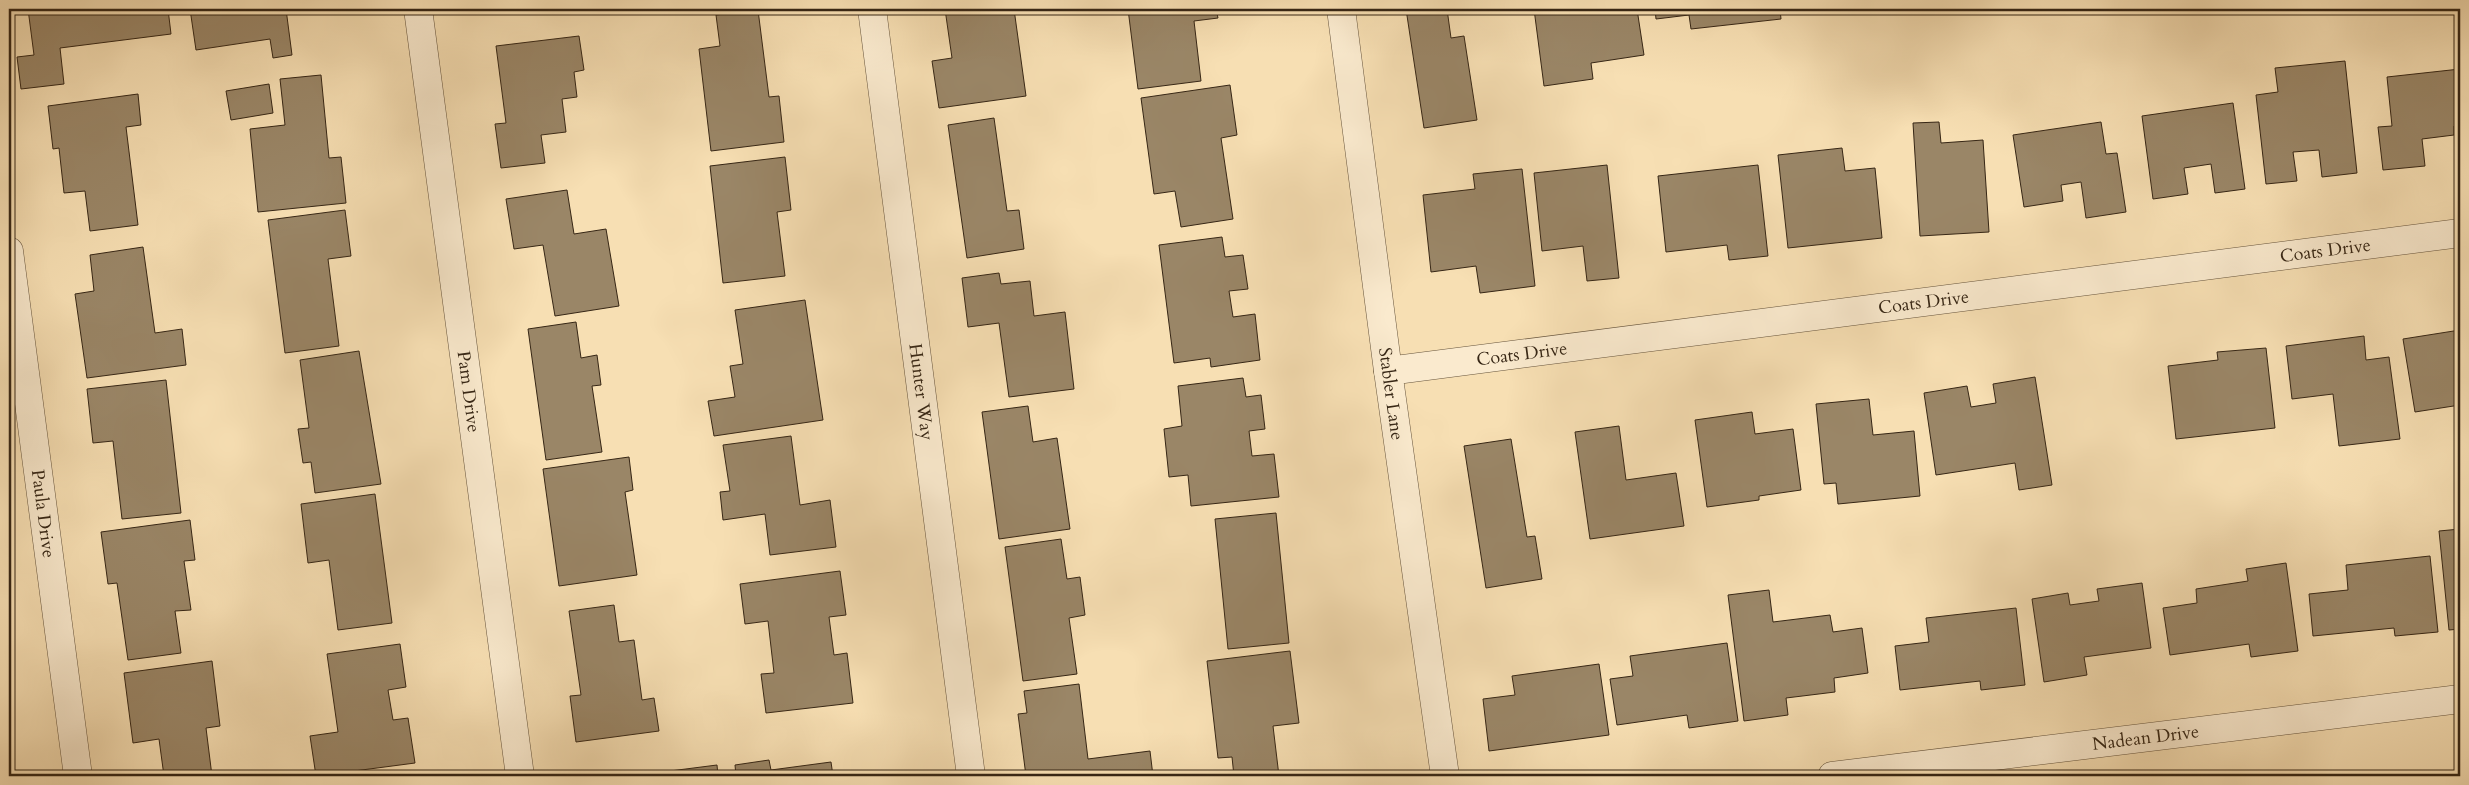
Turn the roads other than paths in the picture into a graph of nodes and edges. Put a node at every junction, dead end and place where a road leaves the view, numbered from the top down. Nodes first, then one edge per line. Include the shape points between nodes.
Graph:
1 (418, 9) edge
2 (872, 9) edge
3 (1341, 9) edge
4 (2460, 233) edge
5 (9, 251) edge
6 (1388, 371) junction
7 (2460, 699) edge
8 (78, 776) edge
9 (520, 776) edge
10 (971, 776) edge
11 (1445, 776) edge
12 (1832, 776) edge

1 - 9 street, Pam Drive
2 - 10 street, Hunter Way
3 - 6 street, Stabler Lane
4 - 6 street, Coats Drive
5 - 8 street, Paula Drive
6 - 11 street, Stabler Lane
7 - 12 street, Nadean Drive

